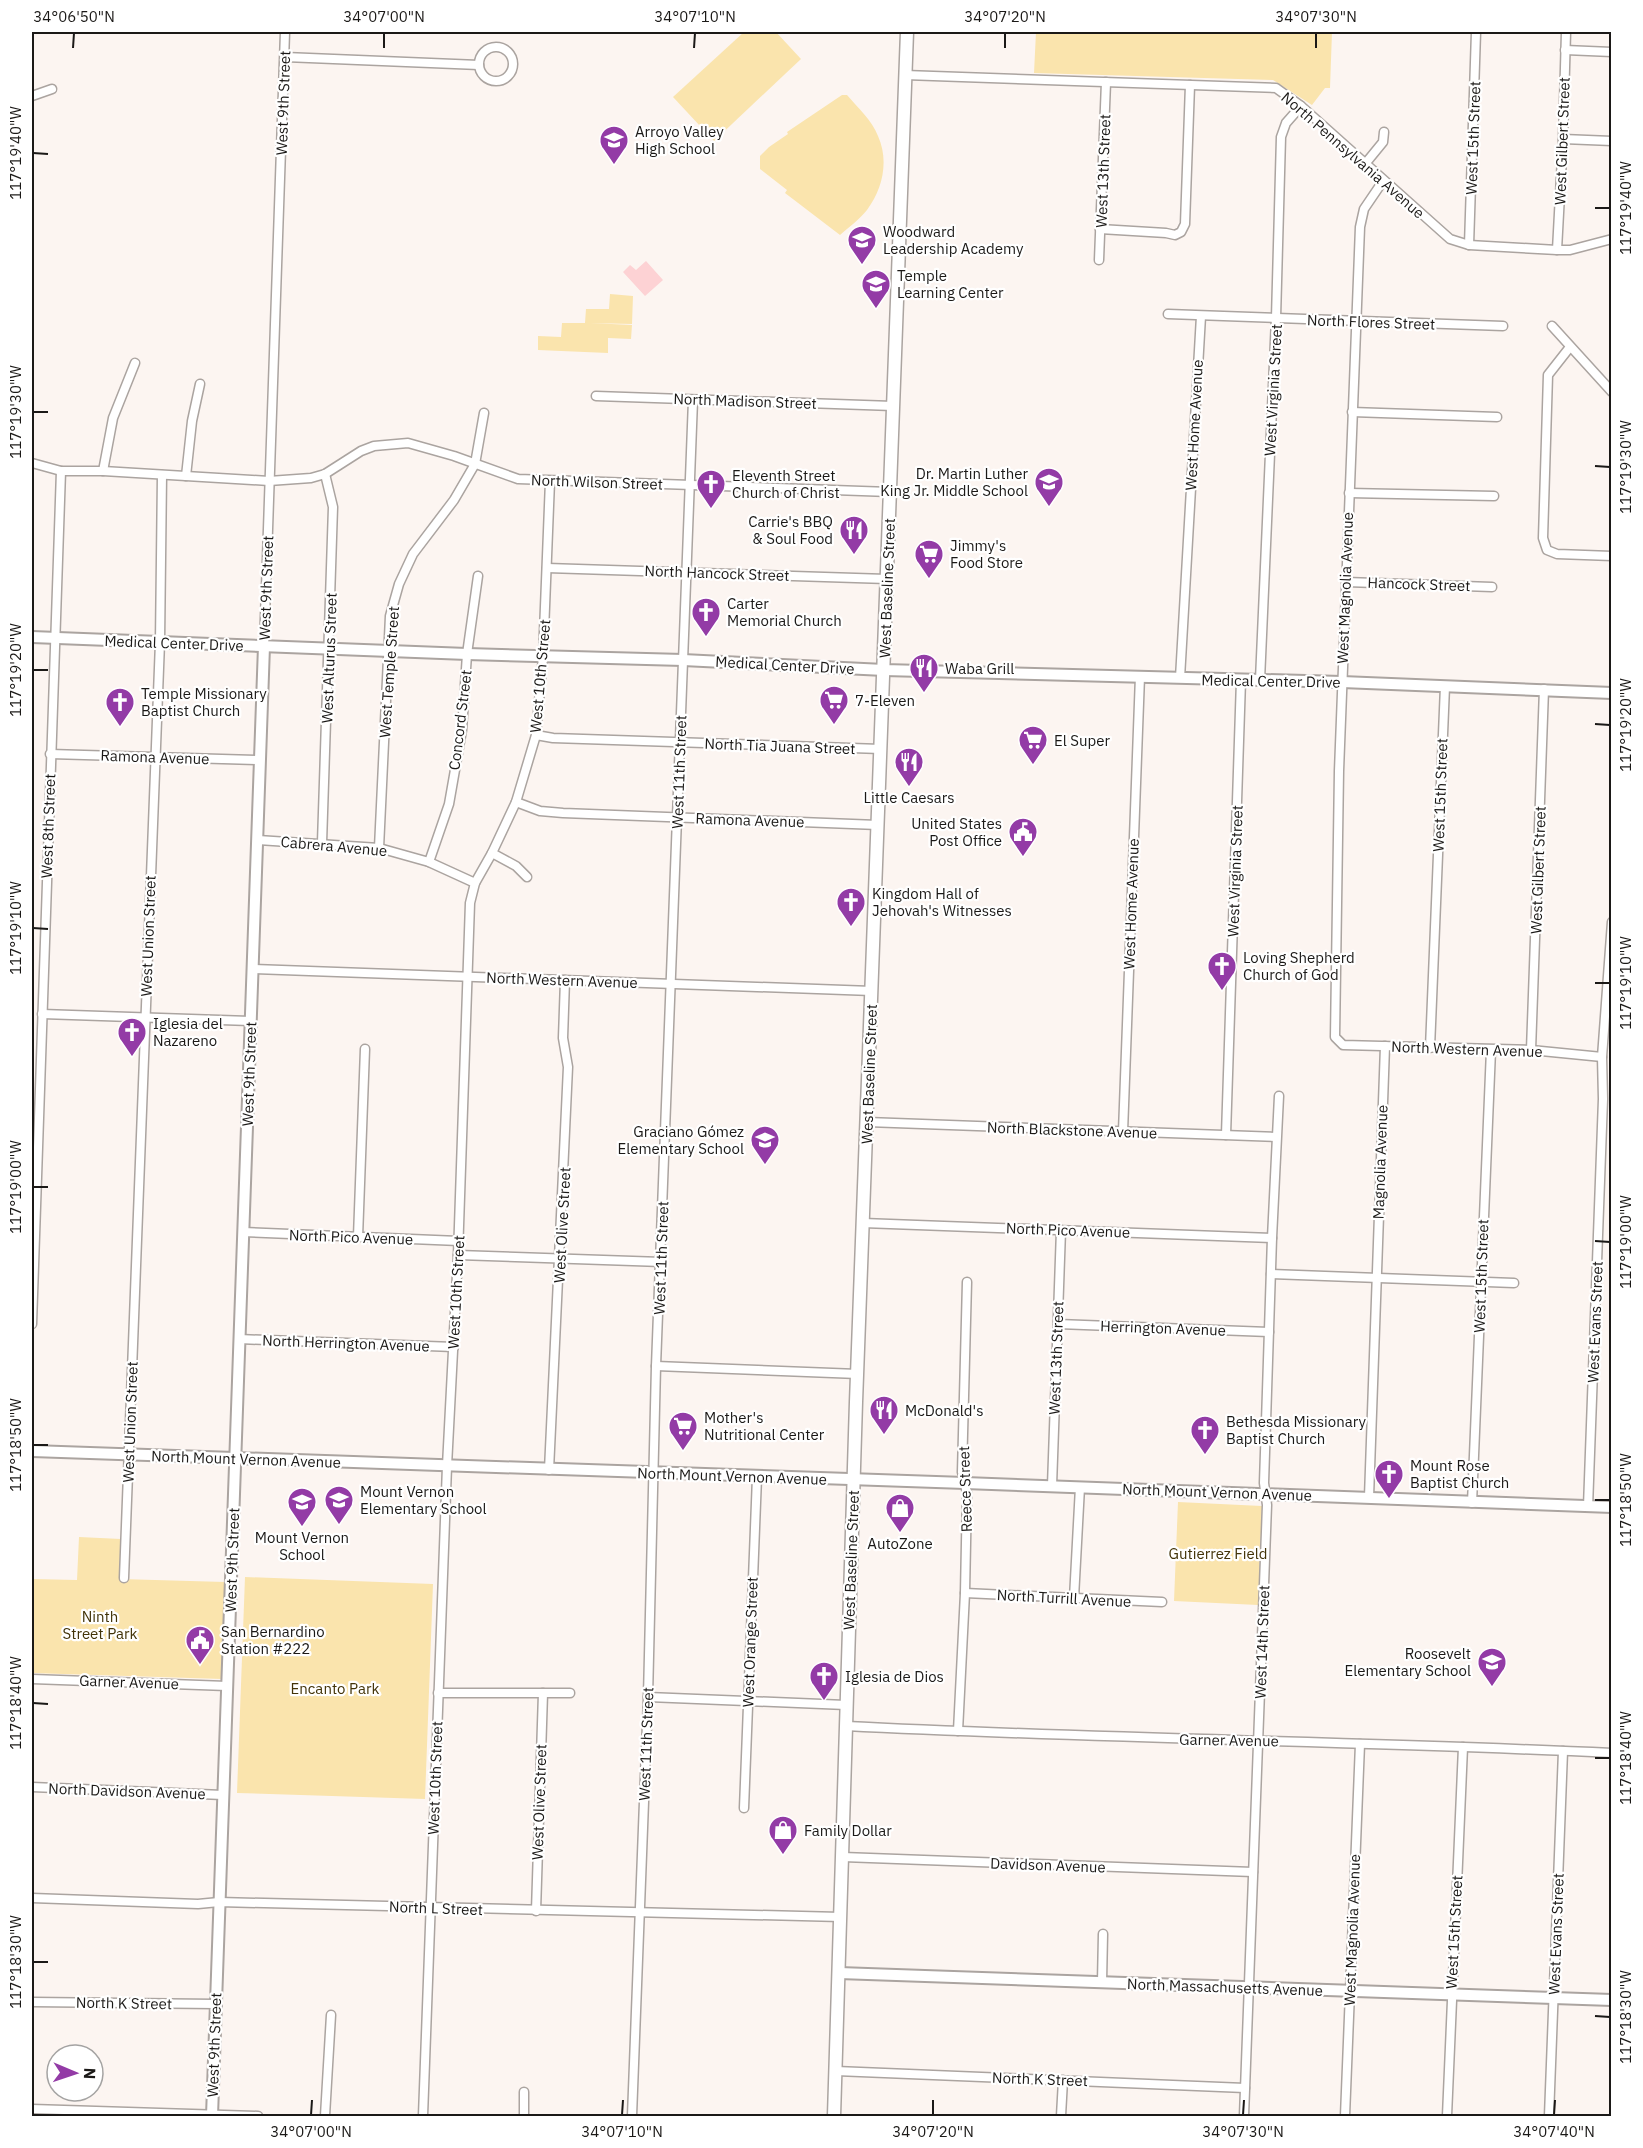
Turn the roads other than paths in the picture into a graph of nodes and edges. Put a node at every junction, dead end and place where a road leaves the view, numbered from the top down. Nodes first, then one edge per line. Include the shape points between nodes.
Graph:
1 (285, 32) edge
2 (907, 32) edge
3 (1476, 32) edge
4 (1566, 32) edge
5 (1565, 50) junction
6 (1611, 52) edge
7 (285, 57) junction
8 (479, 65) junction
9 (905, 75) junction
10 (1106, 82) junction
11 (1190, 85) junction
12 (52, 89) dead end
13 (32, 96) edge
14 (1301, 106) junction
15 (1384, 132) dead end
16 (1563, 140) junction
17 (1611, 141) edge
18 (1365, 164) junction
19 (1383, 181) junction
20 (1101, 229) junction
21 (1611, 239) edge
22 (1469, 245) junction
23 (1557, 250) junction
24 (1099, 260) dead end
25 (1168, 314) dead end
26 (1201, 316) junction
27 (1276, 318) junction
28 (1356, 321) junction
29 (1503, 326) dead end
30 (1552, 326) dead end
31 (1570, 347) junction
32 (135, 363) dead end
33 (200, 384) dead end
34 (1611, 393) edge
35 (596, 396) dead end
36 (693, 400) junction
37 (893, 406) junction
38 (1352, 412) junction
39 (484, 413) dead end
40 (1497, 417) dead end
41 (32, 463) edge
42 (475, 464) junction
43 (61, 471) junction
44 (103, 471) junction
45 (325, 474) junction
46 (162, 475) junction
47 (186, 476) junction
48 (269, 481) junction
49 (550, 481) junction
50 (689, 486) junction
51 (890, 492) junction
52 (1349, 493) junction
53 (1494, 496) dead end
54 (1611, 556) edge
55 (547, 567) junction
56 (686, 572) junction
57 (478, 576) dead end
58 (887, 579) junction
59 (1346, 582) junction
60 (1492, 587) dead end
61 (32, 637) edge
62 (56, 638) junction
63 (160, 642) junction
64 (264, 646) junction
65 (329, 649) junction
66 (389, 651) junction
67 (467, 654) junction
68 (543, 657) junction
69 (683, 660) junction
70 (884, 669) junction
71 (1140, 676) junction
72 (1180, 678) junction
73 (1241, 680) junction
74 (1260, 680) junction
75 (1342, 682) junction
76 (1445, 686) junction
77 (1544, 689) junction
78 (1611, 693) edge
79 (536, 735) junction
80 (680, 743) junction
81 (881, 749) junction
82 (50, 754) junction
83 (156, 756) junction
84 (260, 760) junction
85 (516, 802) junction
86 (677, 816) junction
87 (878, 825) junction
88 (258, 840) junction
89 (322, 843) junction
90 (379, 848) junction
91 (492, 853) junction
92 (429, 862) junction
93 (527, 877) dead end
94 (475, 883) junction
95 (1611, 922) edge
96 (252, 969) junction
97 (467, 976) junction
98 (565, 980) junction
99 (671, 985) junction
100 (872, 991) junction
101 (42, 1014) junction
102 (145, 1017) junction
103 (250, 1021) junction
104 (1335, 1037) joint
105 (1384, 1046) junction
106 (1430, 1048) junction
107 (365, 1049) dead end
108 (1491, 1050) junction
109 (1531, 1050) junction
110 (1602, 1057) junction
111 (1279, 1096) dead end
112 (1607, 1100) edge
113 (867, 1122) junction
114 (35, 1123) edge
115 (1123, 1132) junction
116 (1226, 1135) junction
117 (1276, 1137) junction
118 (863, 1223) junction
119 (1061, 1230) junction
120 (243, 1232) junction
121 (358, 1238) junction
122 (1272, 1238) junction
123 (459, 1241) junction
124 (458, 1256) junction
125 (560, 1259) junction
126 (662, 1262) junction
127 (1271, 1274) junction
128 (1376, 1277) junction
129 (967, 1282) dead end
130 (1480, 1282) junction
131 (1514, 1283) dead end
132 (32, 1324) edge
133 (1058, 1324) junction
134 (1269, 1332) junction
135 (239, 1339) junction
136 (454, 1347) junction
137 (656, 1366) junction
138 (858, 1374) junction
139 (32, 1451) edge
140 (129, 1455) junction
141 (235, 1458) junction
142 (447, 1466) junction
143 (549, 1470) junction
144 (653, 1473) junction
145 (757, 1477) junction
146 (854, 1480) junction
147 (965, 1483) junction
148 (1052, 1486) junction
149 (1080, 1487) junction
150 (1266, 1494) junction
151 (1369, 1497) junction
152 (1472, 1503) junction
153 (1587, 1507) junction
154 (1611, 1507) edge
155 (124, 1578) dead end
156 (965, 1593) junction
157 (1074, 1598) junction
158 (1162, 1602) dead end
159 (32, 1679) edge
160 (227, 1686) junction
161 (438, 1693) junction
162 (543, 1693) junction
163 (570, 1693) dead end
164 (648, 1697) junction
165 (748, 1702) junction
166 (846, 1705) junction
167 (846, 1726) junction
168 (958, 1731) junction
169 (1258, 1740) junction
170 (1360, 1744) junction
171 (1463, 1747) junction
172 (1563, 1751) junction
173 (1611, 1753) edge
174 (32, 1787) edge
175 (223, 1795) junction
176 (744, 1808) dead end
177 (843, 1857) junction
178 (1253, 1872) junction
179 (32, 1898) edge
180 (219, 1902) junction
181 (430, 1908) junction
182 (536, 1911) junction
183 (639, 1914) junction
184 (841, 1917) junction
185 (1103, 1934) dead end
186 (839, 1973) junction
187 (1102, 1982) junction
188 (1249, 1988) junction
189 (1350, 1992) junction
190 (1451, 1995) junction
191 (1554, 1997) junction
192 (1611, 2000) edge
193 (32, 2002) edge
194 (216, 2004) junction
195 (331, 2015) dead end
196 (836, 2071) junction
197 (1063, 2080) junction
198 (1245, 2088) junction
199 (525, 2092) dead end
200 (32, 2109) edge
201 (212, 2116) edge
202 (258, 2116) edge
203 (325, 2116) edge
204 (423, 2116) edge
205 (524, 2116) edge
206 (632, 2116) edge
207 (834, 2116) edge
208 (1061, 2116) edge
209 (1244, 2116) edge
210 (1345, 2116) edge
211 (1447, 2116) edge
212 (1549, 2116) edge

1 - 7 street, West 9th Street
2 - 9 main road, West Baseline Street
3 - 22 street, West 15th Street
4 - 5 street, West Gilbert Street
5 - 6 street
5 - 16 street, West Gilbert Street
7 - 8 street
7 - 48 street, West 9th Street
8 - 8 street via 484,76 496,81 508,75 512,63 507,52 495,47 483,52
9 - 10 street, North Pennsylvania Avenue
9 - 37 main road, West Baseline Street
10 - 11 street, North Pennsylvania Avenue
10 - 20 street, West 13th Street
11 - 14 street, North Pennsylvania Avenue via 1276,88
11 - 20 street via 1185,224 1181,231 1175,235
12 - 13 street
14 - 18 street, North Pennsylvania Avenue
14 - 27 street, West Virginia Street via 1286,123 1281,137
15 - 18 street via 1383,142
16 - 17 street
16 - 23 street, West Gilbert Street
18 - 19 street, North Pennsylvania Avenue
19 - 22 street, North Pennsylvania Avenue via 1449,239
19 - 28 street, West Magnolia Avenue via 1364,209 1360,227
20 - 24 street, West 13th Street
21 - 23 street, North Pennsylvania Avenue
22 - 23 street, North Pennsylvania Avenue
25 - 26 street, North Flores Street
26 - 27 street, North Flores Street
26 - 72 street, West Home Avenue
27 - 28 street, North Flores Street
27 - 74 street, West Virginia Street
28 - 29 street, North Flores Street
28 - 38 street, West Magnolia Avenue
30 - 31 street
31 - 34 street
31 - 54 street via 1548,375 1543,538 1547,549 1557,554
32 - 44 street via 113,418
33 - 47 street
35 - 36 street, North Madison Street
36 - 37 street, North Madison Street
36 - 50 street, West 11th Street
37 - 51 main road, West Baseline Street
38 - 40 street
38 - 52 street, West Magnolia Avenue
39 - 42 street, West Temple Street
41 - 43 street, North Wilson Street
42 - 45 street, North Wilson Street via 408,443 374,446
42 - 49 street, North Wilson Street via 518,479
42 - 66 street, West Temple Street via 454,500 412,554 390,616
43 - 44 street, North Wilson Street
43 - 62 street, West 8th Street
44 - 46 street, North Wilson Street
45 - 48 street, North Wilson Street
45 - 65 street, West Alturus Street via 333,507
46 - 47 street, North Wilson Street
46 - 63 street, West Union Street
47 - 48 street, North Wilson Street
48 - 64 street, West 9th Street
49 - 50 street, North Wilson Street
49 - 55 street, West 10th Street
50 - 51 street, North Wilson Street
50 - 56 street, West 11th Street
51 - 58 main road, West Baseline Street
52 - 53 street
52 - 59 street, West Magnolia Avenue
55 - 56 street, North Hancock Street
55 - 68 street, West 10th Street
56 - 58 street, North Hancock Street
56 - 69 street, West 11th Street
57 - 67 street, Concord Street
58 - 70 main road, West Baseline Street
59 - 60 street, Hancock Street
59 - 75 street, West Magnolia Avenue
61 - 62 street, Medical Center Drive
62 - 63 street, Medical Center Drive
62 - 82 street, West 8th Street
63 - 64 street, Medical Center Drive
63 - 83 street, West Union Street
64 - 65 street, Medical Center Drive
64 - 84 street, West 9th Street
65 - 66 street, Medical Center Drive
65 - 89 street, West Alturus Street
66 - 67 street, Medical Center Drive
66 - 90 street, West Temple Street
67 - 68 street, Medical Center Drive
67 - 92 street, Concord Street via 462,730 448,804
68 - 69 street, Medical Center Drive
68 - 79 street, West 10th Street
69 - 70 street, Medical Center Drive
69 - 80 street, West 11th Street
70 - 71 street, Medical Center Drive
70 - 81 main road, West Baseline Street
71 - 72 street, Medical Center Drive
71 - 115 street, West Home Avenue
72 - 73 street, Medical Center Drive
73 - 74 street, Medical Center Drive
73 - 116 street, West Virginia Street
74 - 75 street, Medical Center Drive
75 - 76 street, Medical Center Drive
75 - 104 street, West Magnolia Avenue
76 - 77 street, Medical Center Drive
76 - 106 street, West 15th Street
77 - 78 street, Medical Center Drive
77 - 109 street, West Gilbert Street
79 - 80 street, North Tia Juana Street
79 - 85 street, West 10th Street
80 - 81 street, North Tia Juana Street
80 - 86 street, West 11th Street
81 - 87 main road, West Baseline Street
82 - 83 street, Ramona Avenue
82 - 101 street, West 8th Street
83 - 84 street, Ramona Avenue
83 - 102 street, West Union Street
84 - 88 street, West 9th Street
85 - 86 street, Ramona Avenue via 540,811
85 - 91 street, West 10th Street
86 - 87 street, Ramona Avenue
86 - 99 street, West 11th Street
87 - 100 main road, West Baseline Street
88 - 89 street, Cabrera Avenue
88 - 96 street, West 9th Street
89 - 90 street, Cabrera Avenue
90 - 92 street, Cabrera Avenue
91 - 93 street
91 - 94 street, West 10th Street
92 - 94 street, Cabrera Avenue
94 - 97 street, West 10th Street via 470,903
95 - 110 street, West Evans Street
96 - 97 street, North Western Avenue
96 - 103 street, West 9th Street
97 - 98 street, North Western Avenue
97 - 123 street, West 10th Street
98 - 99 street, North Western Avenue
98 - 125 street, West Olive Street via 563,1038 568,1067
99 - 100 street, North Western Avenue
99 - 126 street, West 11th Street
100 - 113 main road, West Baseline Street
101 - 102 street
101 - 114 street, West 8th Street
102 - 103 street
102 - 140 street, West Union Street
103 - 120 street, West 9th Street
104 - 105 street, North Western Avenue via 1342,1045
105 - 106 street, North Western Avenue
105 - 128 street, Magnolia Avenue
106 - 108 street, North Western Avenue
107 - 121 street
108 - 109 street, North Western Avenue
108 - 130 street, West 15th Street
109 - 110 street, North Western Avenue
110 - 112 street, West Evans Street
111 - 117 street, West 14th Street
112 - 153 street, West Evans Street
113 - 115 street, North Blackstone Avenue
113 - 118 main road, West Baseline Street
114 - 132 street, West 8th Street
115 - 116 street, North Blackstone Avenue
116 - 117 street, North Blackstone Avenue
117 - 122 street, West 14th Street
118 - 119 street, North Pico Avenue
118 - 138 main road, West Baseline Street
119 - 122 street, North Pico Avenue
119 - 133 street, West 13th Street
120 - 121 street, North Pico Avenue
120 - 135 street, West 9th Street
121 - 123 street, North Pico Avenue
122 - 127 street, West 14th Street
123 - 124 street, West 10th Street
124 - 125 street
124 - 136 street, West 10th Street
125 - 126 street
125 - 143 street, West Olive Street
126 - 137 street, West 11th Street
127 - 128 street
127 - 134 street, West 14th Street
128 - 130 street
128 - 151 street
129 - 147 street, Reece Street via 962,1472
130 - 131 street
130 - 152 street, West 15th Street
133 - 134 street, Herrington Avenue
133 - 148 street, West 13th Street
134 - 150 street, West 14th Street
135 - 136 street, North Herrington Avenue
135 - 141 street, West 9th Street
136 - 142 street, West 10th Street
137 - 138 street
137 - 144 street, West 11th Street
138 - 146 main road, West Baseline Street
139 - 140 street, North Mount Vernon Avenue
140 - 141 street, North Mount Vernon Avenue
140 - 155 street, West Union Street
141 - 142 street, North Mount Vernon Avenue
141 - 160 street, West 9th Street
142 - 143 street, North Mount Vernon Avenue
142 - 161 street, West 10th Street
143 - 144 street, North Mount Vernon Avenue
144 - 145 street, North Mount Vernon Avenue
144 - 164 street, West 11th Street
145 - 146 street, North Mount Vernon Avenue
145 - 165 street, West Orange Street
146 - 147 street, North Mount Vernon Avenue
146 - 166 main road, West Baseline Street
147 - 148 street, North Mount Vernon Avenue
147 - 156 street, Reece Street
148 - 149 street, North Mount Vernon Avenue
149 - 150 street, North Mount Vernon Avenue
149 - 157 street
150 - 151 street, North Mount Vernon Avenue
150 - 169 street, West 14th Street
151 - 152 street, North Mount Vernon Avenue
152 - 153 street, North Mount Vernon Avenue
153 - 154 street, North Mount Vernon Avenue
156 - 157 street, North Turrill Avenue
156 - 168 street, Reece Street
157 - 158 street, North Turrill Avenue
159 - 160 street, Garner Avenue
160 - 175 street, West 9th Street
161 - 162 street
161 - 181 street, West 10th Street
162 - 163 street
162 - 182 street, West Olive Street
164 - 165 street
164 - 183 street, West 11th Street
165 - 166 street
165 - 176 street, West Orange Street
166 - 167 main road, West Baseline Street
167 - 168 street, Garner Avenue
167 - 177 main road, West Baseline Street
168 - 169 street, Garner Avenue
169 - 170 street, Garner Avenue
169 - 178 street, West 14th Street
170 - 171 street, Garner Avenue
170 - 189 street, West Magnolia Avenue
171 - 172 street, Garner Avenue
171 - 190 street, West 15th Street
172 - 173 street, Garner Avenue
172 - 191 street, West Evans Street
174 - 175 street, North Davidson Avenue
175 - 180 street, West 9th Street
177 - 178 street, Davidson Avenue
177 - 184 main road, West Baseline Street
178 - 188 street, West 14th Street
179 - 180 street, North L Street
180 - 181 street, North L Street
180 - 194 street, West 9th Street
181 - 182 street, North L Street
181 - 204 street, West 10th Street
182 - 183 street, North L Street
183 - 184 street, North L Street
183 - 206 street, West 11th Street
184 - 186 main road, West Baseline Street
185 - 187 street
186 - 187 street, North Massachusetts Avenue
186 - 196 main road, West Baseline Street
187 - 188 street, North Massachusetts Avenue
188 - 189 street, North Massachusetts Avenue
188 - 198 street, West 14th Street
189 - 190 street, North Massachusetts Avenue
189 - 210 street, West Magnolia Avenue
190 - 191 street, North Massachusetts Avenue
190 - 211 street, West 15th Street
191 - 192 street, North Massachusetts Avenue
191 - 212 street, West Evans Street
193 - 194 street, North K Street
194 - 201 street, West 9th Street
195 - 203 street
196 - 197 street, North K Street
196 - 207 main road, West Baseline Street
197 - 198 street, North K Street
197 - 208 street
198 - 209 street, West 14th Street
199 - 205 street
200 - 201 street
201 - 202 street

